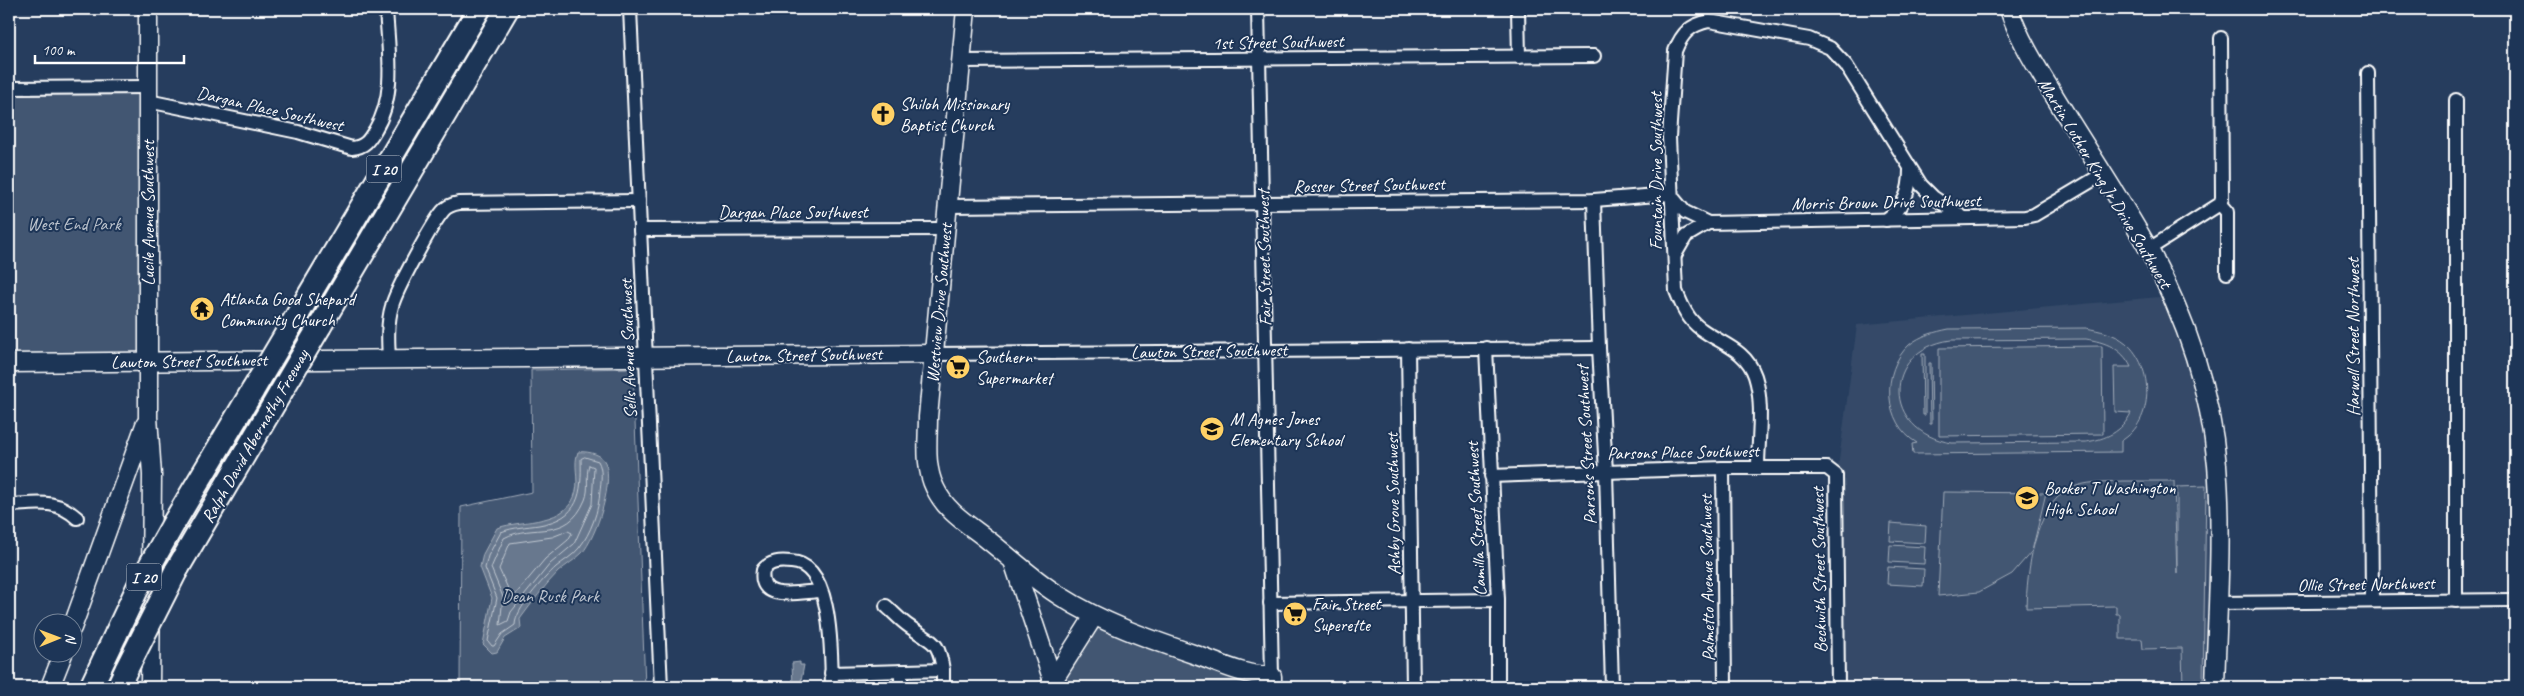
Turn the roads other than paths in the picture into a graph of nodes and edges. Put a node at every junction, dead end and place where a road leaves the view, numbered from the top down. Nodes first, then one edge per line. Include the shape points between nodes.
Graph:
1 (148, 9) edge
2 (386, 9) edge
3 (479, 9) edge
4 (508, 9) edge
5 (630, 9) edge
6 (966, 9) edge
7 (1258, 9) edge
8 (1518, 9) edge
9 (2009, 9) edge
10 (2221, 38) dead end
11 (1594, 56) dead end
12 (1519, 57) junction
13 (1259, 59) junction
14 (962, 61) junction
15 (2368, 72) dead end
16 (9, 88) edge
17 (148, 94) junction
18 (2456, 100) dead end
19 (1910, 170) junction
20 (2103, 174) junction
21 (1670, 194) junction
22 (1594, 200) junction
23 (639, 201) junction
24 (1262, 204) junction
25 (2220, 204) junction
26 (948, 206) junction
27 (1964, 218) junction
28 (1886, 220) junction
29 (1708, 223) junction
30 (946, 229) junction
31 (640, 230) junction
32 (2149, 250) junction
33 (1674, 258) junction
34 (2228, 272) dead end
35 (1486, 348) junction
36 (1598, 348) junction
37 (1408, 350) junction
38 (1266, 351) junction
39 (934, 354) junction
40 (646, 357) junction
41 (389, 359) junction
42 (148, 361) junction
43 (9, 363) edge
44 (148, 417) junction
45 (1723, 468) junction
46 (1758, 468) junction
47 (1816, 468) joint
48 (1606, 472) junction
49 (1491, 476) junction
50 (123, 490) junction
51 (9, 504) edge
52 (77, 518) dead end
53 (152, 529) junction
54 (1013, 561) junction
55 (820, 591) dead end
56 (1498, 600) junction
57 (2515, 600) edge
58 (1412, 601) junction
59 (2372, 601) junction
60 (2456, 601) junction
61 (1270, 603) junction
62 (2217, 603) junction
63 (886, 606) dead end
64 (77, 614) edge
65 (1094, 616) junction
66 (59, 664) edge
67 (943, 670) junction
68 (901, 671) junction
69 (831, 673) junction
70 (123, 681) edge
71 (1272, 682) edge
72 (1051, 684) edge
73 (50, 687) edge
74 (91, 687) edge
75 (150, 687) edge
76 (661, 687) edge
77 (832, 687) edge
78 (902, 687) edge
79 (943, 687) edge
80 (1413, 687) edge
81 (1498, 687) edge
82 (1612, 687) edge
83 (1725, 687) edge
84 (1838, 687) edge
85 (2215, 687) edge

1 - 17 street, Lucile Avenue Southwest
2 - 17 street, Dargan Place Southwest via 388,100 384,115 367,142 360,147 352,148
3 - 74 highway, Ralph David Abernathy Freeway / I 20, bridge via 139,585
4 - 70 highway, Ralph David Abernathy Freeway / I 20, bridge via 176,571
5 - 23 street, Sells Avenue Southwest
6 - 14 street, Westview Drive Southwest
7 - 13 street, Fair Street Southwest
8 - 12 street
9 - 20 street, Martin Luther King Jr Drive Southwest via 2032,60
10 - 25 street
11 - 12 street, 1st Street Southwest
12 - 13 street, 1st Street Southwest
13 - 14 street, 1st Street Southwest
13 - 24 street, Fair Street Southwest
14 - 26 street, Westview Drive Southwest
15 - 59 street, Harwell Street Northwest
16 - 17 street, Dargan Place Southwest
17 - 42 street, Lucile Avenue Southwest
18 - 60 street
19 - 21 street, Fountain Drive Southwest via 1846,64 1830,48 1809,39 1709,21 1688,30 1680,38 1675,51 1669,137
19 - 27 street, Fountain Drive Southwest via 1933,197
19 - 28 street via 1906,199 1899,210
20 - 27 street, Morris Brown Drive Southwest via 2034,215
20 - 32 street, Martin Luther King Jr Drive Southwest
21 - 22 street, Rosser Street Southwest
21 - 29 street, Morris Brown Drive Southwest via 1685,212
21 - 33 street, Fountain Drive Southwest
22 - 24 street, Rosser Street Southwest
22 - 36 street, Parsons Street Southwest
23 - 31 street, Sells Avenue Southwest
23 - 41 street via 454,204 442,211 393,303 388,323
24 - 26 street, Rosser Street Southwest
24 - 38 street, Fair Street Southwest
25 - 32 street
25 - 34 street via 2227,212
26 - 30 street, Westview Drive Southwest
27 - 28 street, Morris Brown Drive Southwest
28 - 29 street, Morris Brown Drive Southwest
29 - 33 street via 1686,236
30 - 31 street, Dargan Place Southwest
30 - 39 street, Westview Drive Southwest
31 - 40 street, Sells Avenue Southwest
32 - 62 street, Martin Luther King Jr Drive Southwest via 2188,335 2210,416 2219,500
33 - 46 street, Fountain Drive Southwest via 1676,291 1686,314 1700,329 1738,352 1754,375 1759,396
35 - 36 street, Lawton Street Southwest
35 - 37 street, Lawton Street Southwest
35 - 49 street, Camilla Street Southwest
36 - 48 street, Parsons Street Southwest
37 - 38 street, Lawton Street Southwest
37 - 58 street, Ashby Grove Southwest
38 - 39 street, Lawton Street Southwest
38 - 61 street, Fair Street Southwest
39 - 40 street, Lawton Street Southwest
39 - 54 street, Westview Drive Southwest via 927,454 934,487 953,513
40 - 41 street, Lawton Street Southwest
40 - 76 street, Sells Avenue Southwest
41 - 42 street, Lawton Street Southwest
42 - 43 street, Lawton Street Southwest
42 - 44 street, Lucile Avenue Southwest
44 - 50 street, Lucile Avenue Southwest
44 - 53 street, Lucile Avenue Southwest
45 - 46 street, Parsons Place Southwest
45 - 48 street, Parsons Place Southwest
45 - 83 street, Palmetto Avenue Southwest
46 - 47 street, Parsons Place Southwest
47 - 84 street, Beckwith Street Southwest via 1827,468 1836,475
48 - 49 street, Parsons Place Southwest
48 - 82 street, Parsons Street Southwest
49 - 56 street, Camilla Street Southwest
50 - 53 street via 141,499
50 - 64 street, Lucile Avenue Southwest
51 - 52 street via 52,504 65,508
53 - 75 street, Lucile Avenue Southwest
54 - 65 street, Westview Drive Southwest via 1054,592
54 - 72 street
55 - 69 street via 828,618
56 - 58 street
56 - 81 street, Camilla Street Southwest
57 - 60 street, Ollie Street Northwest
58 - 61 street
58 - 80 street, Ashby Grove Southwest
59 - 60 street, Ollie Street Northwest
59 - 62 street, Ollie Street Northwest
61 - 71 street, Fair Street Southwest
62 - 85 street, Martin Luther King Jr Drive Southwest
63 - 67 street via 910,628 933,640 941,653
65 - 71 street, Westview Drive Southwest via 1138,635
65 - 72 street
66 - 73 street
67 - 68 street
67 - 79 street
68 - 69 street
68 - 78 street
69 - 77 street

